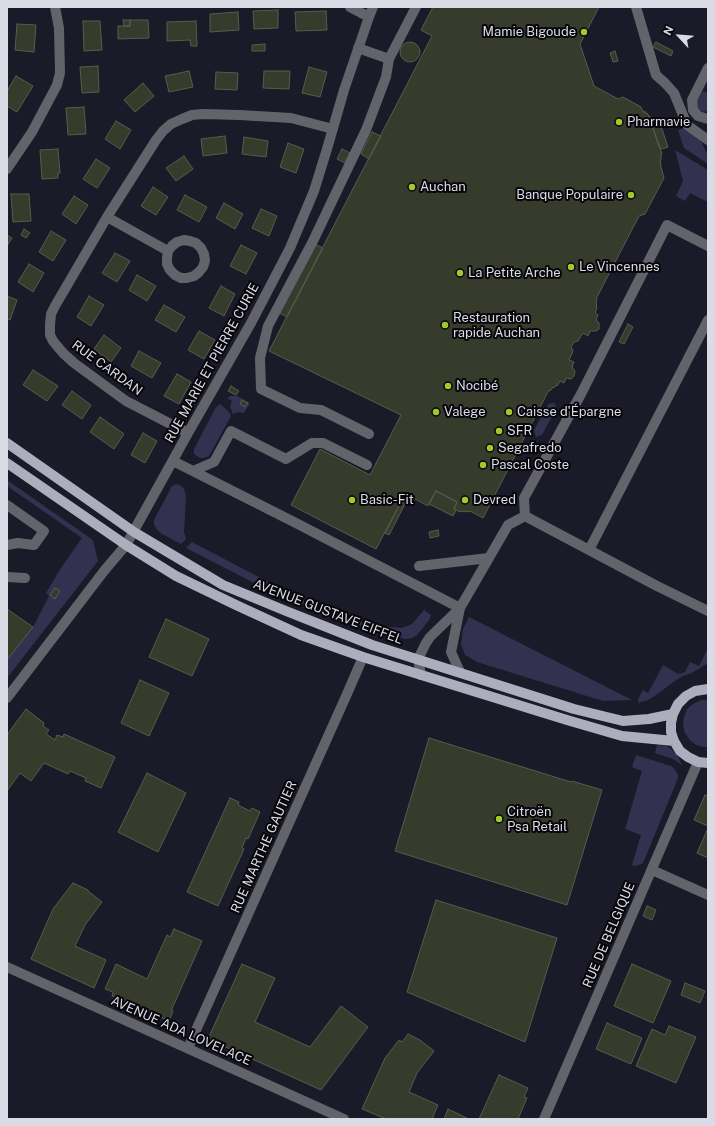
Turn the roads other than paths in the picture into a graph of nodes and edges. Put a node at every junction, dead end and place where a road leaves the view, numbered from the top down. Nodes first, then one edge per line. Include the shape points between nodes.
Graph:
1 (55, 7) edge
2 (350, 7) edge
3 (373, 7) edge
4 (416, 7) edge
5 (636, 7) edge
6 (369, 17) junction
7 (358, 48) junction
8 (389, 58) junction
9 (708, 68) edge
10 (708, 119) edge
11 (333, 129) junction
12 (708, 140) edge
13 (7, 169) edge
14 (107, 217) junction
15 (708, 246) edge
16 (168, 251) dead end
17 (708, 320) edge
18 (188, 433) junction
19 (369, 434) dead end
20 (7, 443) edge
21 (173, 461) junction
22 (7, 463) edge
23 (367, 465) dead end
24 (193, 471) junction
25 (7, 505) edge
26 (525, 516) junction
27 (134, 532) junction
28 (7, 545) edge
29 (126, 545) junction
30 (589, 550) junction
31 (489, 558) junction
32 (419, 566) dead end
33 (7, 577) edge
34 (25, 578) dead end
35 (460, 608) junction
36 (708, 611) edge
37 (363, 657) junction
38 (418, 659) junction
39 (460, 672) junction
40 (421, 675) junction
41 (707, 689) edge
42 (7, 698) edge
43 (673, 714) junction
44 (674, 741) junction
45 (703, 762) edge
46 (652, 870) junction
47 (708, 894) edge
48 (7, 967) edge
49 (188, 1048) junction
50 (344, 1119) edge
51 (544, 1119) edge

1 - 13 street via 59,28 60,73 57,85 32,132
2 - 6 street
3 - 6 street, RUE MARIE ET PIERRE CURIE
4 - 8 street
5 - 12 street via 656,75 674,93 687,125
6 - 7 street, RUE MARIE ET PIERRE CURIE
7 - 8 street
7 - 11 street, RUE MARIE ET PIERRE CURIE
8 - 19 street via 386,77 366,130 313,241 268,326 260,358 261,389 300,408 321,410
9 - 10 street via 692,100 693,110 698,116
11 - 14 street, RUE CARDAN via 291,118 192,115 171,124 163,131
11 - 18 street, RUE MARIE ET PIERRE CURIE via 314,191 290,248 251,323
14 - 16 street
14 - 18 street, RUE CARDAN via 54,306 50,335 74,363 126,401
15 - 26 street via 668,225 582,394 524,498
17 - 30 street
18 - 21 street, RUE MARIE ET PIERRE CURIE
20 - 27 main road, AVENUE GUSTAVE EIFFEL
21 - 24 street
21 - 27 street, RUE MARIE ET PIERRE CURIE
22 - 29 main road, AVENUE GUSTAVE EIFFEL
23 - 24 street via 322,443 312,443 286,459 231,430 214,462
24 - 35 street
25 - 28 street via 44,531 34,545
26 - 30 street
26 - 31 street via 508,525
27 - 29 street, RUE MARIE ET PIERRE CURIE
27 - 38 main road, AVENUE GUSTAVE EIFFEL via 223,585 372,645
29 - 37 main road, AVENUE GUSTAVE EIFFEL via 176,576 236,606 301,635
29 - 42 street, RUE MARIE ET PIERRE CURIE
30 - 36 street
31 - 32 street
31 - 35 street
33 - 34 street
35 - 38 street via 430,637
35 - 39 street via 451,652
37 - 40 main road, AVENUE GUSTAVE EIFFEL
37 - 49 street, RUE MARTHE GAUTIER
38 - 39 main road, AVENUE GUSTAVE EIFFEL
38 - 40 street
39 - 43 main road, AVENUE GUSTAVE EIFFEL via 574,709 623,721
40 - 44 main road, AVENUE GUSTAVE EIFFEL via 622,736
41 - 43 main road via 686,696
43 - 44 main road via 671,732
44 - 45 main road via 688,757
45 - 46 street, RUE DE BELGIQUE
46 - 47 street
46 - 51 street, RUE DE BELGIQUE
48 - 49 street, AVENUE ADA LOVELACE
49 - 50 street, AVENUE ADA LOVELACE

